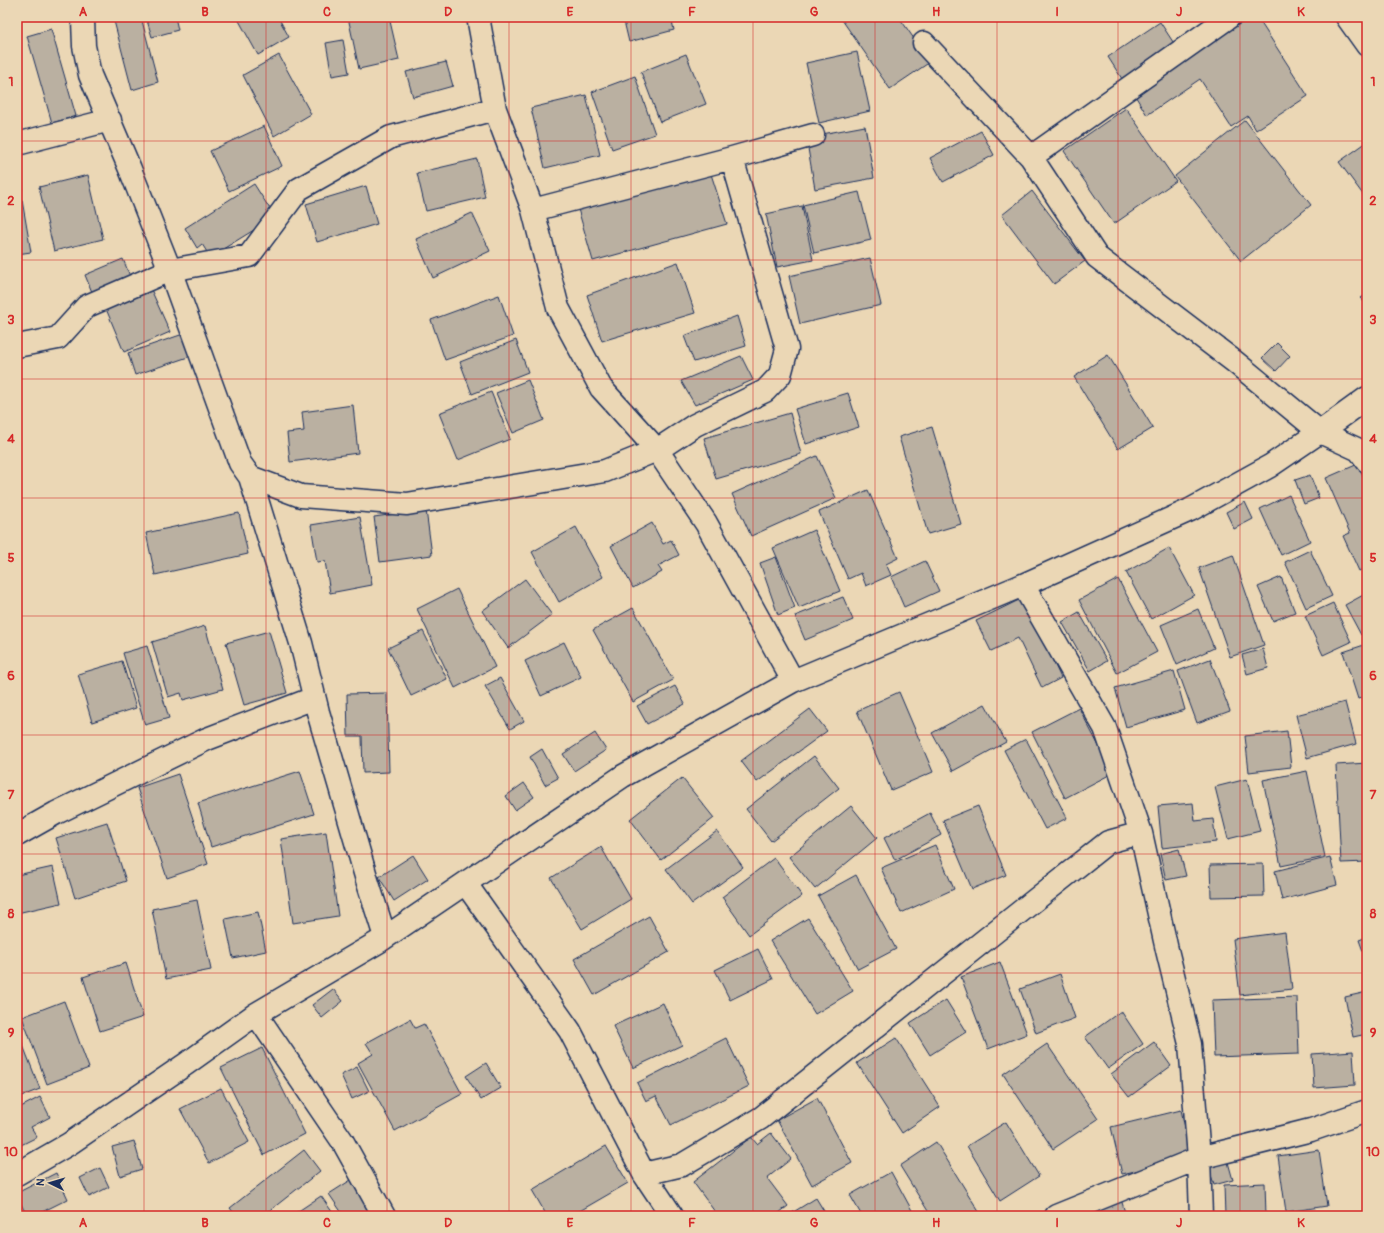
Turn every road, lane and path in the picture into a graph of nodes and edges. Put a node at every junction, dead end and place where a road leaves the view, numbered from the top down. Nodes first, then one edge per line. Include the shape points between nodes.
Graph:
1 (85, 17) edge
2 (478, 17) edge
3 (1229, 17) edge
4 (1347, 17) edge
5 (924, 43) dead end
6 (1367, 45) edge
7 (495, 109) junction
8 (110, 120) junction
9 (812, 135) dead end
10 (17, 144) edge
11 (1031, 157) junction
12 (732, 158) junction
13 (533, 210) junction
14 (170, 270) junction
15 (17, 346) edge
16 (1367, 398) edge
17 (1320, 432) junction
18 (657, 450) junction
19 (1367, 461) edge
20 (250, 476) junction
21 (1023, 585) junction
22 (793, 681) junction
23 (314, 698) junction
24 (1141, 833) junction
25 (17, 835) edge
26 (466, 884) junction
27 (385, 937) junction
28 (256, 1014) junction
29 (1367, 1111) edge
30 (1199, 1158) junction
31 (17, 1174) edge
32 (644, 1174) junction
33 (384, 1216) edge
34 (672, 1216) edge
35 (1056, 1216) edge
36 (1201, 1216) edge

1 - 8 street via 84,46 90,75
2 - 7 street
3 - 11 street
4 - 6 street
5 - 11 street
7 - 13 street
7 - 14 street via 391,137 299,189 249,256
8 - 10 street
8 - 14 street
9 - 12 street
11 - 17 street via 1097,257 1235,362
12 - 13 street
12 - 18 street via 787,349 780,375 765,391 695,425
13 - 18 street via 558,308 601,388
14 - 15 street via 87,306 58,338
14 - 20 street via 240,463
16 - 17 street
17 - 19 street via 1359,450
17 - 21 street via 1270,466 1190,510
18 - 20 street via 606,471 407,504 300,496
18 - 22 street via 706,523
20 - 23 street via 301,643
21 - 22 street
21 - 24 street via 1105,728
22 - 26 street via 623,776
23 - 25 street via 207,738
23 - 27 street
24 - 30 street via 1190,1044
24 - 32 street via 1108,842 760,1118 682,1165
26 - 27 street
26 - 32 street via 570,1031
27 - 28 street
28 - 31 street via 69,1144
28 - 33 street via 343,1142
29 - 30 street via 1311,1130
30 - 35 street
30 - 36 street
32 - 34 street

